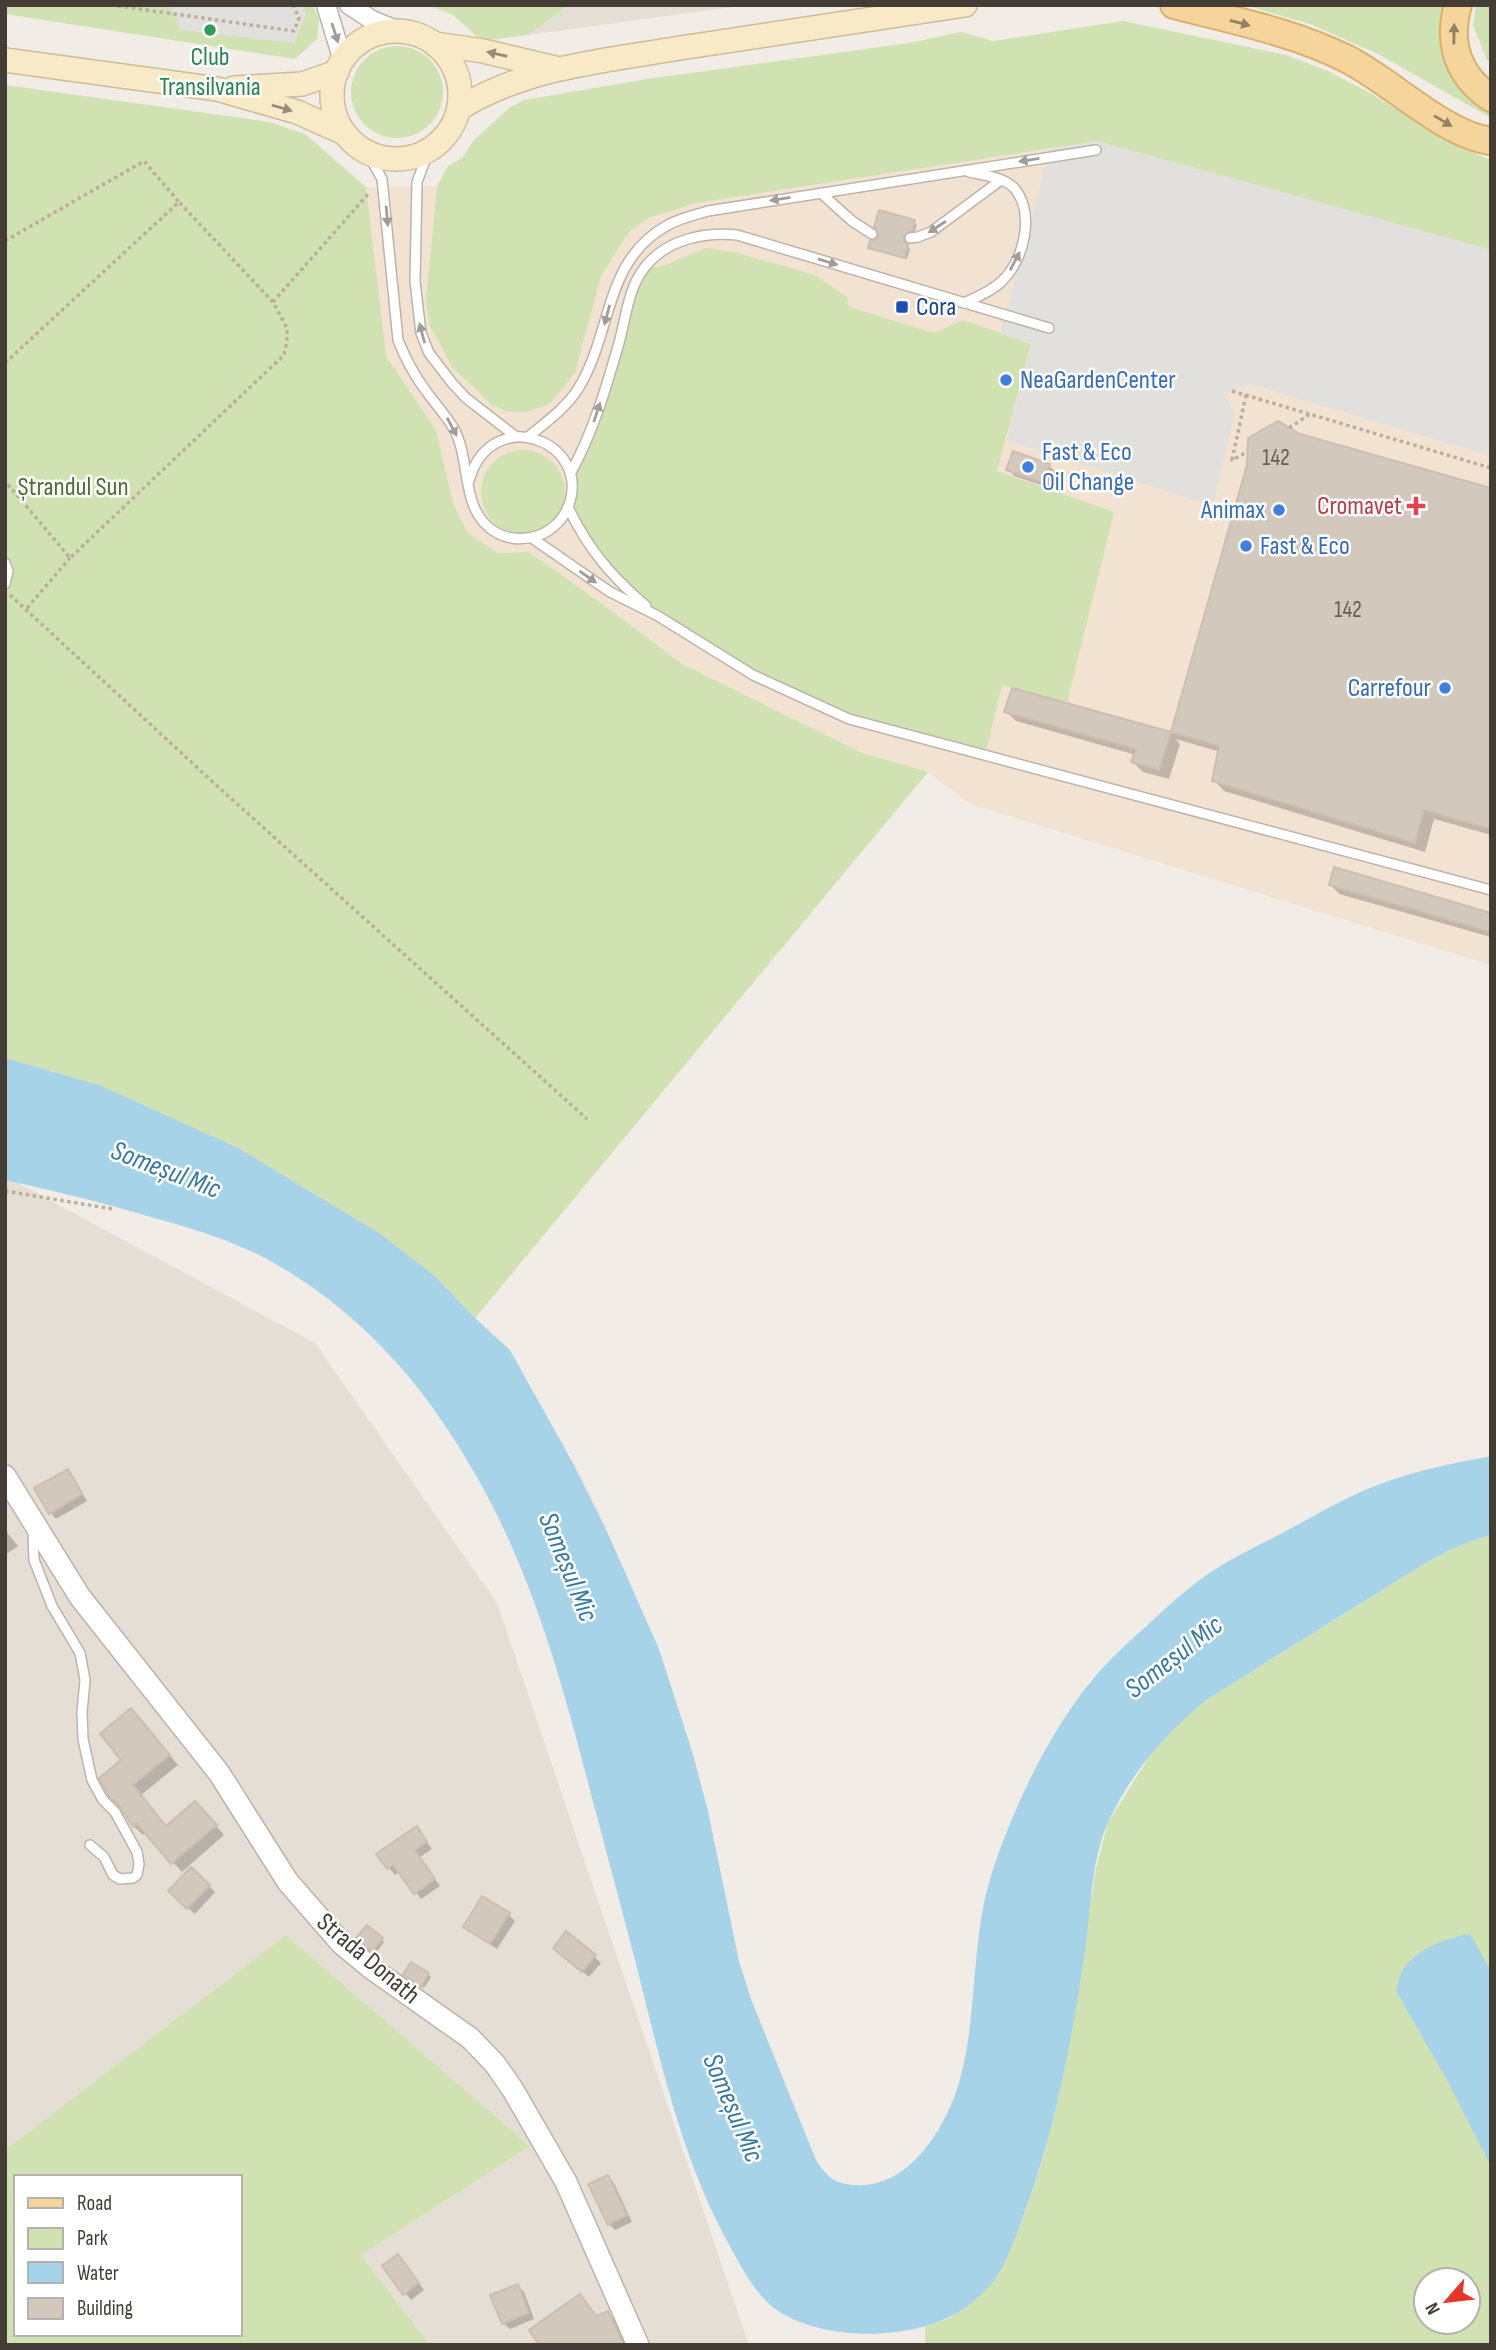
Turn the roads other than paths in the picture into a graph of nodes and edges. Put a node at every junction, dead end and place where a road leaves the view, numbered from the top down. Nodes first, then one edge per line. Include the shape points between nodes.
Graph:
1 (326, 5) edge
2 (349, 5) edge
3 (965, 5) edge
4 (1174, 5) edge
5 (1458, 5) edge
6 (396, 30) junction
7 (435, 44) junction
8 (5, 60) edge
9 (340, 66) junction
10 (558, 68) junction
11 (217, 89) junction
12 (1491, 98) edge
13 (460, 108) junction
14 (344, 133) junction
15 (1491, 141) edge
16 (429, 150) junction
17 (1096, 150) dead end
18 (368, 152) junction
19 (960, 170) junction
20 (1001, 180) junction
21 (821, 193) junction
22 (872, 234) dead end
23 (910, 238) dead end
24 (964, 303) junction
25 (1049, 328) dead end
26 (515, 436) junction
27 (528, 437) junction
28 (570, 474) junction
29 (469, 481) junction
30 (568, 507) junction
31 (532, 538) junction
32 (5, 563) edge
33 (5, 584) edge
34 (658, 616) junction
35 (1491, 890) edge
36 (5, 1476) edge
37 (33, 1520) junction
38 (90, 1844) dead end
39 (638, 2345) edge

1 -> 9 street
2 - 6 street
3 - 10 main road
4 -> 15 main road via 1324,48 1371,72 1458,130
12 -> 5 main road via 1474,86 1457,58 1453,36
6 - 7 main road
6 - 9 main road via 366,38
10 -> 7 main road
7 - 13 main road via 450,58 457,74
8 - 11 main road
9 - 11 main road via 302,84
9 - 14 main road via 332,96
10 - 13 main road via 492,90
11 -> 14 main road via 297,112
13 - 16 main road via 448,133
14 - 18 main road
16 - 18 main road via 391,160
26 -> 16 lane via 466,398 444,374 421,333 415,281 417,182
17 -> 19 lane
18 -> 29 lane via 382,179 398,340 426,392 456,431
19 - 20 lane
19 - 21 lane
20 -> 23 lane via 931,232
24 -> 20 lane via 1002,282 1022,246 1023,205 1014,187
21 - 22 lane
21 -> 27 lane via 708,211 670,223 651,235 616,282 595,356 578,389 564,408
24 - 25 lane
28 -> 24 lane via 586,445 627,306 643,270 652,259 687,239 737,234
26 - 27 lane
26 - 29 lane via 491,445 480,455
27 - 28 lane via 554,449
28 - 30 lane
29 - 31 lane via 477,516 490,529 505,537
30 - 31 lane via 555,525
30 - 34 lane via 615,579
31 -> 34 lane via 610,592
32 - 33 lane
34 - 35 lane via 753,675 849,719
36 - 37 street, Strada Donath
37 - 38 lane via 34,1560 52,1606 80,1653 85,1679 83,1739 92,1780 133,1843 137,1875 120,1879 113,1875
37 - 39 street, Strada Donath via 80,1597 219,1773 288,1882 317,1917 371,1968 470,2038 495,2064 566,2182

